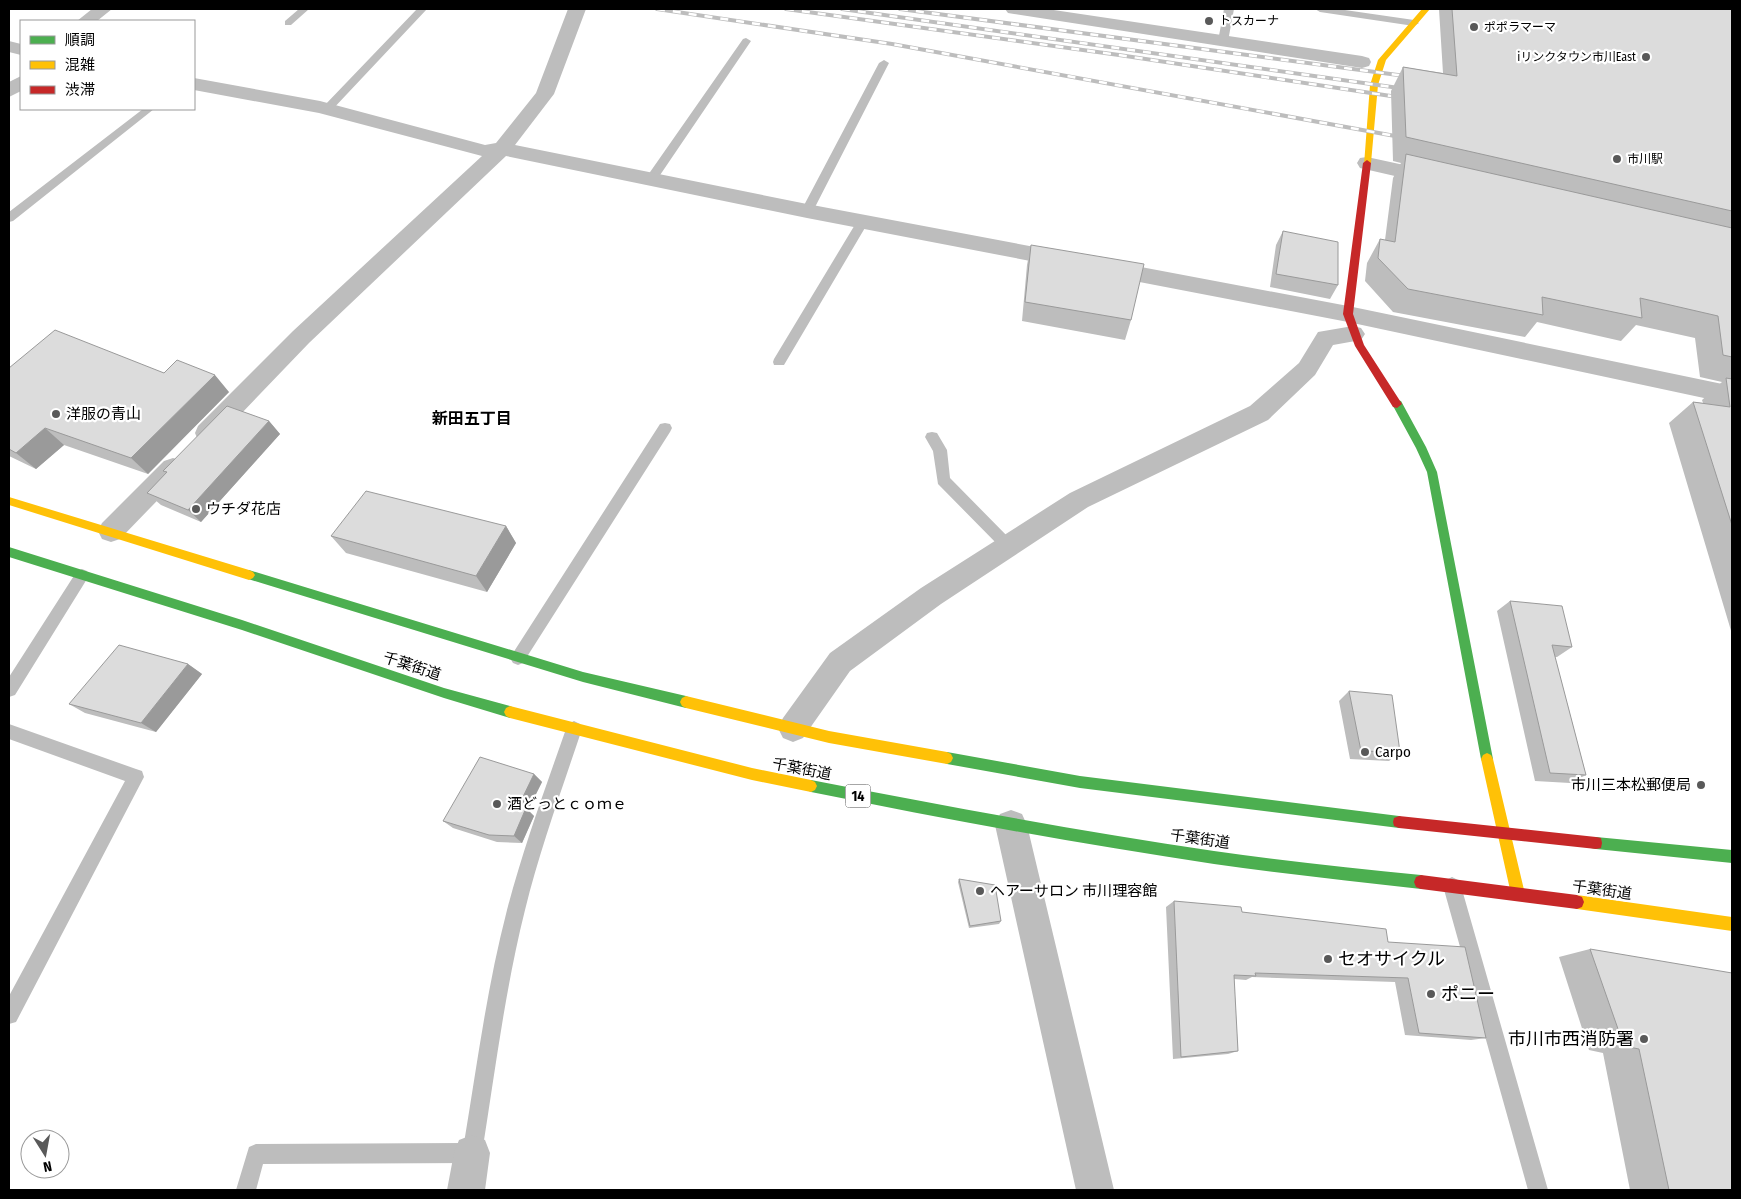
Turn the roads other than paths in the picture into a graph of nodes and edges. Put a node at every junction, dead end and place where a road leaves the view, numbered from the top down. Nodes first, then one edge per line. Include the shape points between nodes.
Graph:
1 (103, 9) edge
2 (304, 9) edge
3 (422, 9) edge
4 (577, 9) edge
5 (1014, 9) edge
6 (1229, 9) edge
7 (1320, 9) edge
8 (1426, 9) edge
9 (87, 20) edge
10 (288, 23) dead end
11 (1414, 23) junction
12 (746, 41) dead end
13 (1223, 41) junction
14 (1362, 62) dead end
15 (884, 63) dead end
16 (20, 83) edge
17 (195, 84) edge
18 (9, 91) edge
19 (327, 109) junction
20 (148, 110) edge
21 (502, 149) junction
22 (1367, 163) junction
23 (652, 178) junction
24 (1454, 183) edge
25 (807, 211) junction
26 (9, 218) edge
27 (863, 221) junction
28 (1350, 324) junction
29 (779, 362) dead end
30 (1732, 395) edge
31 (665, 428) dead end
32 (932, 437) dead end
33 (9, 501) edge
34 (111, 531) junction
35 (1008, 546) junction
36 (9, 552) edge
37 (82, 575) junction
38 (518, 658) junction
39 (9, 690) edge
40 (793, 728) junction
41 (574, 729) junction
42 (9, 732) edge
43 (1011, 825) junction
44 (1503, 833) junction
45 (1732, 857) edge
46 (1452, 886) junction
47 (1518, 894) junction
48 (1732, 924) edge
49 (9, 1015) edge
50 (472, 1153) junction
51 (246, 1190) edge
52 (466, 1190) edge
53 (1095, 1190) edge
54 (1538, 1190) edge

1 - 9 street
2 - 10 lane
3 - 19 lane
4 - 21 street via 545,94
5 - 13 street
6 - 13 lane
7 - 11 lane
8 - 11 main road
11 - 22 main road via 1382,60 1374,85
12 - 23 lane
13 - 14 street
15 - 25 lane
16 - 18 street
17 - 19 street
19 - 21 street via 485,151
20 - 26 lane
21 - 23 street
21 - 34 street via 301,337
22 - 24 street
22 - 28 main road
23 - 25 street
25 - 27 street
27 - 28 street
27 - 29 lane
28 - 30 street
28 - 35 street via 1326,338 1307,369 1259,413 1079,500
28 - 44 main road via 1418,440 1432,472
31 - 38 lane
32 - 35 lane via 940,450 942,480
33 - 34 main road
34 - 38 main road
35 - 40 street via 931,596 840,662
36 - 37 main road, 千葉街道 / 14
37 - 39 lane
37 - 41 main road, 千葉街道 / 14 via 444,693
38 - 40 main road via 628,689
40 - 44 main road via 1080,782 1266,807
41 - 43 main road, 千葉街道 / 14 via 752,774
41 - 50 lane via 516,910
42 - 49 lane via 136,778
43 - 46 main road, 千葉街道 / 14 via 1216,857
43 - 53 street
44 - 45 main road
44 - 47 main road
46 - 47 main road, 千葉街道 / 14
46 - 54 lane
47 - 48 main road, 千葉街道 / 14
50 - 51 lane via 256,1154
50 - 52 street

